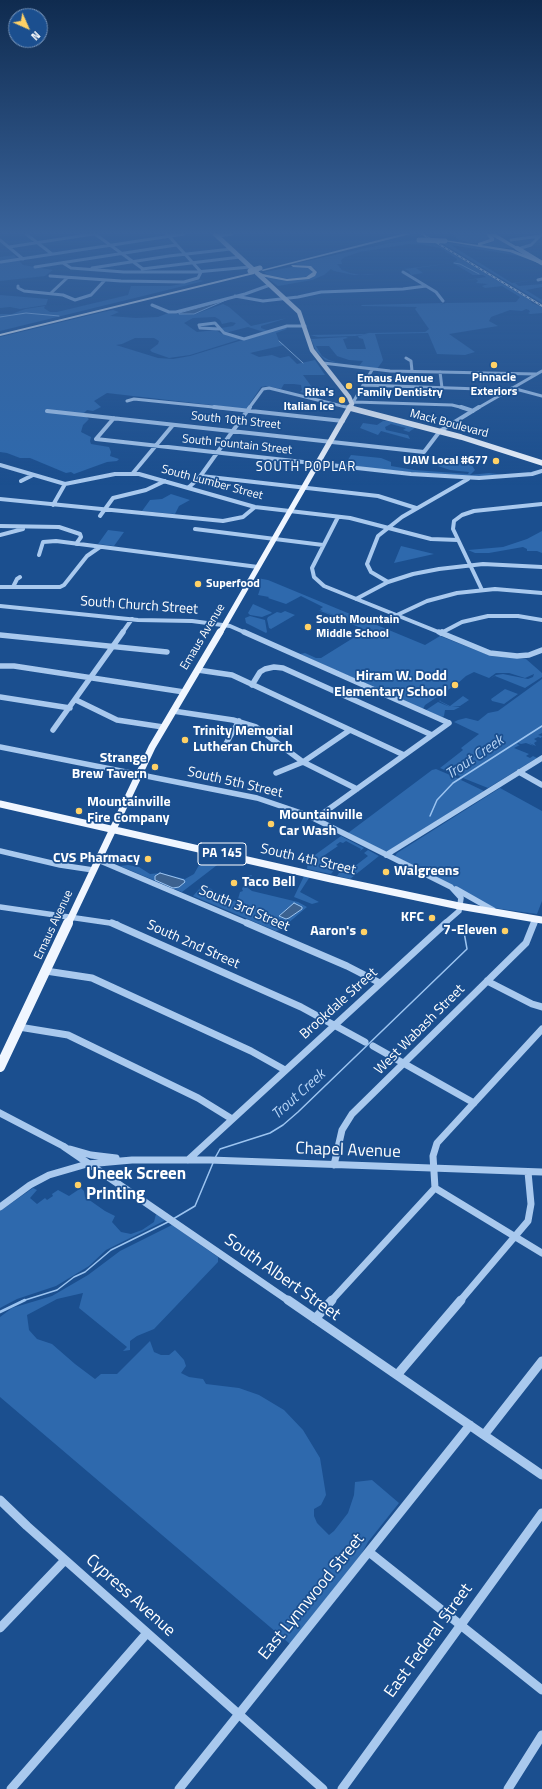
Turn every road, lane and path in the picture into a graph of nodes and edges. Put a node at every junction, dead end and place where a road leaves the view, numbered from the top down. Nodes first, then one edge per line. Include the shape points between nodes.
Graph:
1 (63, 317) edge
2 (67, 317) edge
3 (301, 317) edge
4 (305, 326) junction
5 (219, 329) junction
6 (0, 333) edge
7 (406, 358) dead end
8 (323, 363) junction
9 (372, 370) junction
10 (542, 371) edge
11 (412, 372) junction
12 (440, 372) junction
13 (536, 374) junction
14 (542, 375) edge
15 (363, 385) junction
16 (442, 388) junction
17 (512, 388) junction
18 (501, 394) junction
19 (542, 396) edge
20 (127, 400) dead end
21 (352, 405) junction
22 (47, 411) dead end
23 (247, 411) junction
24 (473, 411) junction
25 (367, 413) junction
26 (346, 415) junction
27 (114, 418) junction
28 (343, 421) junction
29 (173, 424) junction
30 (232, 431) junction
31 (440, 431) junction
32 (331, 442) junction
33 (155, 446) junction
34 (217, 453) junction
35 (542, 463) edge
36 (318, 464) junction
37 (0, 465) edge
38 (542, 471) edge
39 (133, 473) junction
40 (33, 475) junction
41 (201, 476) junction
42 (469, 478) junction
43 (21, 481) dead end
44 (165, 481) junction
45 (65, 484) junction
46 (188, 488) junction
47 (304, 488) junction
48 (0, 499) edge
49 (542, 504) edge
50 (53, 505) junction
51 (255, 507) junction
52 (416, 508) junction
53 (106, 509) junction
54 (290, 511) junction
55 (100, 516) dead end
56 (338, 517) junction
57 (0, 526) edge
58 (33, 527) junction
59 (387, 528) junction
60 (65, 529) junction
61 (195, 529) dead end
62 (0, 535) edge
63 (274, 539) junction
64 (458, 540) junction
65 (57, 541) junction
66 (76, 544) junction
67 (323, 544) junction
68 (100, 547) junction
69 (39, 555) dead end
70 (470, 565) junction
71 (258, 567) junction
72 (542, 567) edge
73 (20, 577) dead end
74 (388, 582) junction
75 (0, 587) edge
76 (13, 587) junction
77 (482, 590) junction
78 (542, 593) edge
79 (356, 599) junction
80 (0, 606) edge
81 (397, 615) junction
82 (132, 619) junction
83 (542, 620) edge
84 (224, 626) junction
85 (441, 634) junction
86 (0, 635) edge
87 (113, 646) junction
88 (542, 650) edge
89 (167, 652) dead end
90 (0, 666) edge
91 (198, 670) junction
92 (92, 678) junction
93 (252, 684) junction
94 (184, 692) junction
95 (0, 698) edge
96 (76, 700) junction
97 (70, 708) junction
98 (172, 711) junction
99 (239, 721) junction
100 (163, 727) junction
101 (53, 730) dead end
102 (350, 730) junction
103 (432, 735) junction
104 (0, 747) edge
105 (224, 747) dead end
106 (404, 755) junction
107 (542, 758) edge
108 (303, 762) junction
109 (519, 772) junction
110 (276, 773) dead end
111 (138, 774) junction
112 (542, 785) edge
113 (357, 789) junction
114 (0, 804) edge
115 (315, 819) junction
116 (112, 829) junction
117 (0, 851) edge
118 (386, 855) junction
119 (98, 860) junction
120 (94, 870) junction
121 (451, 887) junction
122 (459, 906) junction
123 (0, 907) edge
124 (498, 913) junction
125 (71, 917) junction
126 (540, 918) edge
127 (46, 970) junction
128 (487, 981) junction
129 (380, 983) junction
130 (542, 1007) edge
131 (334, 1025) junction
132 (19, 1027) junction
133 (542, 1029) edge
134 (365, 1042) dead end
135 (373, 1046) dead end
136 (404, 1064) junction
137 (0, 1066) edge
138 (285, 1070) junction
139 (474, 1103) junction
140 (0, 1113) edge
141 (232, 1119) junction
142 (63, 1146) junction
143 (153, 1159) junction
144 (188, 1160) junction
145 (87, 1164) junction
146 (334, 1165) junction
147 (434, 1169) junction
148 (528, 1172) junction
149 (542, 1172) edge
150 (435, 1188) junction
151 (0, 1207) edge
152 (515, 1237) junction
153 (542, 1253) edge
154 (315, 1319) junction
155 (542, 1361) edge
156 (397, 1375) junction
157 (470, 1425) junction
158 (484, 1435) junction
159 (542, 1475) edge
160 (0, 1500) edge
161 (542, 1513) edge
162 (369, 1552) junction
163 (65, 1560) junction
164 (460, 1626) junction
165 (0, 1628) edge
166 (147, 1633) junction
167 (542, 1690) edge
168 (239, 1715) junction
169 (542, 1735) edge
170 (11, 1789) edge
171 (179, 1789) edge
172 (323, 1789) edge
173 (342, 1789) edge
174 (508, 1789) edge

1 - 6 highway
2 - 6 highway
3 - 4 main road
4 - 5 street via 287,326 244,339
4 - 8 main road via 310,346
5 - 5 street via 215,323 199,325 200,328
7 - 11 street via 411,361
8 - 9 street
8 - 21 main road via 350,397
9 - 11 street
9 - 15 street
10 - 13 street
11 - 12 street
12 - 13 street
12 - 16 street
13 - 14 street
13 - 17 street
15 - 16 street
15 - 21 street
16 - 18 street via 480,389
17 - 18 street
17 - 19 street
18 - 24 street
20 - 23 street
21 - 23 street via 264,388
21 - 24 street via 452,405
21 - 25 main road, Mack Boulevard
21 - 26 main road, Emaus Avenue
22 - 27 street, South 10th Street
23 - 28 street
23 - 30 street
24 - 31 street
25 - 26 main road
25 - 31 main road, Mack Boulevard
26 - 28 main road, Emaus Avenue
27 - 29 street, South 10th Street
27 - 33 street, South Fountain Street via 96,439
28 - 32 main road, Emaus Avenue
29 - 30 street, South 10th Street
29 - 33 street
30 - 32 street, South 10th Street
30 - 34 street
31 - 32 street, South 10th Street via 424,452
31 - 35 main road, Mack Boulevard
32 - 36 main road, Emaus Avenue
33 - 34 street, South Fountain Street
33 - 39 street
34 - 36 street, South Fountain Street
34 - 41 street
36 - 42 street, South Fountain Street
36 - 47 main road, Emaus Avenue
37 - 40 street, South Lumber Street
38 - 42 street, South Fountain Street via 532,474
39 - 44 street, South Lumber Street
39 - 45 street, South Lumber Street
40 - 43 street
40 - 45 street, South Lumber Street
41 - 46 street
41 - 47 street
42 - 52 street
44 - 46 street, South Lumber Street
44 - 53 street via 146,490 117,496
45 - 50 street
46 - 51 street, South Lumber Street
47 - 52 street via 378,496
47 - 54 main road, Emaus Avenue
48 - 50 street
49 - 64 street via 464,514 453,524
50 - 53 street
51 - 53 street via 243,517 223,521
51 - 54 street, South Lumber Street
52 - 59 street
53 - 55 street
54 - 56 street, South Lumber Street
54 - 63 main road, Emaus Avenue
56 - 59 street, South Lumber Street
56 - 67 street
57 - 58 street
58 - 60 street
58 - 62 street
59 - 64 street, South Lumber Street via 431,539
59 - 74 street via 378,536 367,564 372,572
60 - 65 street
60 - 66 street via 81,535
61 - 63 street
63 - 67 street
63 - 71 main road, Emaus Avenue
64 - 70 street
65 - 66 street
65 - 69 street via 43,542
66 - 68 street
67 - 79 street via 312,568 314,577 324,586
68 - 71 street
68 - 76 street via 87,556 62,586
70 - 72 street
70 - 74 street via 424,571
70 - 77 street
71 - 84 main road, Emaus Avenue
73 - 76 street
74 - 79 street
75 - 76 street
77 - 78 street
77 - 81 street via 434,598
79 - 81 street
80 - 82 street, South Church Street
81 - 85 street
82 - 84 street, South Church Street via 188,621
82 - 87 street
83 - 85 street via 518,616 488,616 462,622
84 - 91 main road, Emaus Avenue
84 - 103 street, South Church Street via 448,723
85 - 88 street via 496,654 529,655
86 - 87 street
87 - 89 street
87 - 92 street
90 - 92 street
91 - 93 street via 232,675
91 - 94 main road, Emaus Avenue
92 - 94 street
92 - 96 street
93 - 102 street
93 - 103 street via 264,669 283,668
94 - 98 main road, Emaus Avenue
95 - 97 street
96 - 97 street
96 - 100 street via 117,720
97 - 101 street
98 - 99 street
98 - 100 main road, Emaus Avenue
99 - 105 street
99 - 108 street via 267,734
100 - 111 main road, Emaus Avenue
102 - 106 street
102 - 108 street
103 - 106 street
104 - 111 street, South 5th Street
106 - 113 street
107 - 109 street
108 - 110 street
108 - 113 street
109 - 112 street
109 - 118 street
111 - 115 street, South 5th Street via 269,801
111 - 116 main road, Emaus Avenue
113 - 115 street
114 - 116 main road, South 4th Street / PA 145
115 - 118 street, South 5th Street
116 - 119 main road, Emaus Avenue
116 - 122 main road, South 4th Street / PA 145
117 - 120 street
118 - 121 street, South 5th Street
119 - 120 main road, Emaus Avenue
119 - 129 street, South 3rd Street via 347,966
120 - 125 main road, Emaus Avenue
121 - 122 street via 459,895
121 - 124 street, South 5th Street
122 - 124 main road, South 4th Street / PA 145
122 - 129 street, Brookdale Street via 459,911
123 - 125 street, South 2nd Street
124 - 126 main road, South 4th Street / PA 145
125 - 127 main road, Emaus Avenue
125 - 131 street, South 2nd Street via 116,924 301,1007
126 - 128 street, West Wabash Street via 526,943
127 - 132 main road, Emaus Avenue
127 - 138 street via 92,978 252,1051
128 - 130 street
128 - 136 street, West Wabash Street
129 - 131 street, Brookdale Street
131 - 134 street, South 2nd Street
131 - 138 street, Brookdale Street
132 - 137 main road, Emaus Avenue
132 - 141 street via 68,1035 198,1098
133 - 139 street
135 - 136 street
136 - 139 street
136 - 146 street, West Wabash Street via 347,1120 340,1136
138 - 141 street, Brookdale Street
139 - 147 street via 437,1143 433,1156
140 - 142 street, South Albert Street
141 - 144 street, Brookdale Street
142 - 143 street, Chapel Avenue via 102,1157
142 - 145 street, South Albert Street
143 - 144 street, Chapel Avenue
143 - 145 street, Chapel Avenue
144 - 146 street, Chapel Avenue
145 - 151 street, Chapel Avenue via 39,1179
145 - 154 street, South Albert Street
146 - 147 street, Chapel Avenue
147 - 148 street, Chapel Avenue
147 - 150 street
148 - 149 street, Chapel Avenue
148 - 152 street via 531,1212 528,1221
150 - 152 street
150 - 154 street
152 - 153 street
152 - 156 street
154 - 156 street, South Albert Street
155 - 158 street
156 - 157 street, South Albert Street
157 - 158 street, South Albert Street
157 - 162 street, East Lynnwood Street
158 - 159 street, South Albert Street
160 - 163 street, Cypress Avenue
161 - 164 street, East Federal Street
162 - 164 street
162 - 168 street, East Lynnwood Street
163 - 165 street
163 - 166 street, Cypress Avenue
164 - 167 street
164 - 173 street, East Federal Street
166 - 168 street, Cypress Avenue
166 - 170 street
168 - 171 street, East Lynnwood Street
168 - 172 street, Cypress Avenue
169 - 174 street

